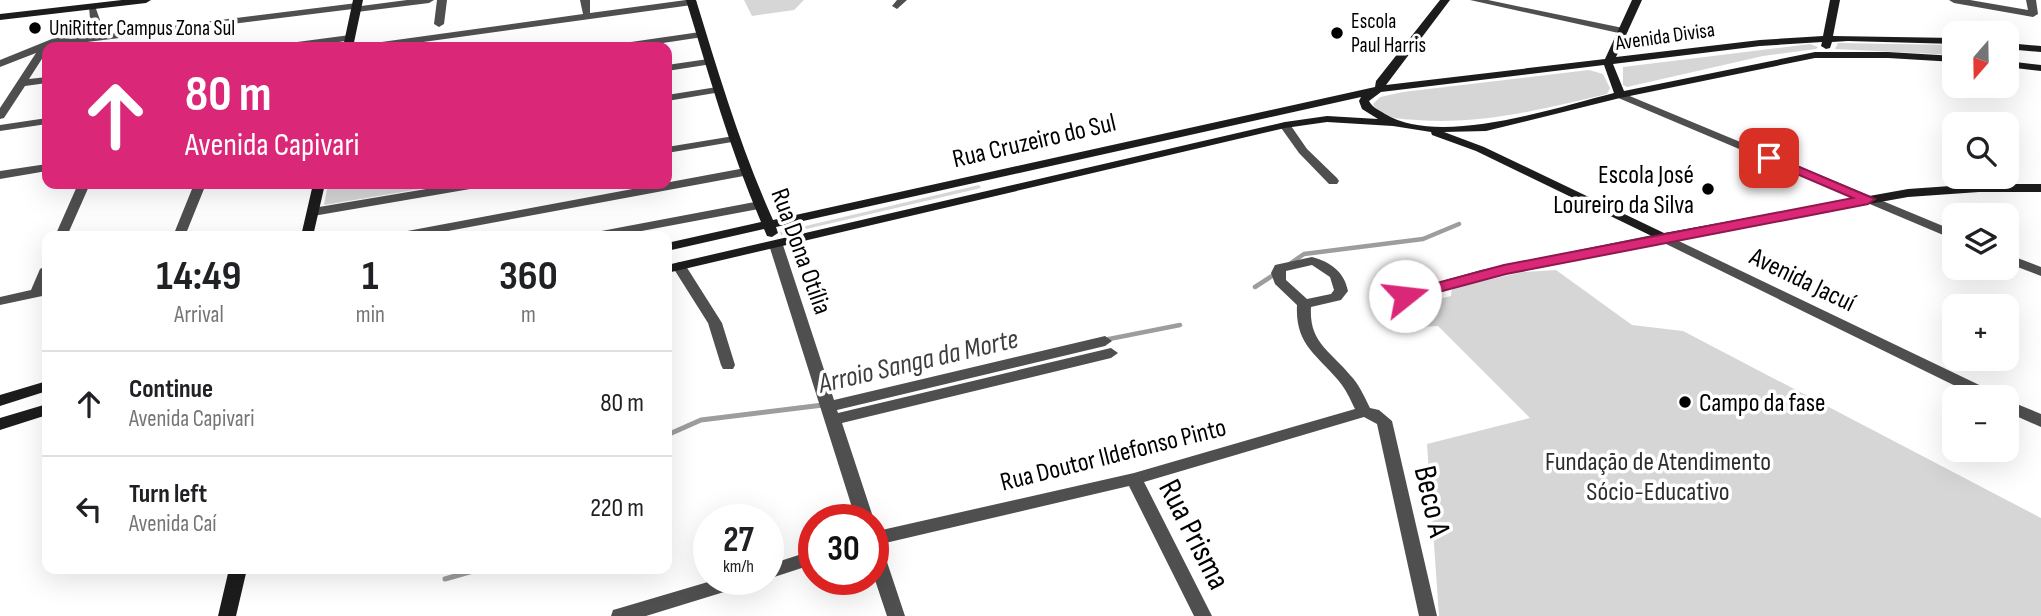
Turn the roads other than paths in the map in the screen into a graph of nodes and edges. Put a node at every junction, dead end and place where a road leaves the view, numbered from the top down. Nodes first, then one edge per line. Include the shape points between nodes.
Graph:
1 (146, 0) edge
2 (429, 0) edge
3 (442, 0) edge
4 (585, 0) edge
5 (1445, 0) edge
6 (1475, 0) edge
7 (1637, 0) edge
8 (1835, 0) edge
9 (1954, 0) edge
10 (2031, 0) edge
11 (692, 1) edge
12 (357, 5) edge
13 (92, 8) junction
14 (586, 12) dead end
15 (0, 17) edge
16 (1832, 19) junction
17 (439, 24) dead end
18 (1623, 31) junction
19 (700, 35) junction
20 (1829, 38) junction
21 (1874, 38) junction
22 (1942, 41) edge
23 (55, 42) edge
24 (76, 42) edge
25 (349, 42) edge
26 (402, 42) edge
27 (652, 42) edge
28 (1616, 43) junction
29 (2020, 47) edge
30 (42, 48) edge
31 (2041, 49) edge
32 (42, 52) edge
33 (1658, 55) junction
34 (1815, 55) junction
35 (1942, 58) edge
36 (708, 62) junction
37 (1608, 63) junction
38 (0, 64) edge
39 (2020, 66) edge
40 (672, 67) edge
41 (2041, 68) edge
42 (1402, 69) junction
43 (42, 81) edge
44 (1439, 82) junction
45 (21, 83) junction
46 (1381, 89) junction
47 (717, 90) junction
48 (1620, 95) junction
49 (672, 97) edge
50 (0, 116) edge
51 (42, 122) edge
52 (1393, 122) junction
53 (1284, 125) junction
54 (0, 128) edge
55 (1486, 128) junction
56 (1425, 129) junction
57 (734, 139) junction
58 (672, 149) edge
59 (1480, 149) junction
60 (42, 168) edge
61 (745, 172) junction
62 (0, 174) edge
63 (1333, 181) dead end
64 (672, 186) edge
65 (2041, 188) edge
66 (82, 189) edge
67 (198, 189) edge
68 (318, 189) edge
69 (447, 189) edge
70 (654, 189) edge
71 (1868, 199) junction
72 (760, 205) junction
73 (313, 212) junction
74 (769, 226) junction
75 (1942, 230) edge
76 (63, 231) edge
77 (181, 231) edge
78 (308, 231) edge
79 (429, 231) edge
80 (622, 231) edge
81 (1662, 237) junction
82 (776, 245) junction
83 (672, 246) edge
84 (2019, 263) edge
85 (673, 267) edge
86 (2041, 272) edge
87 (42, 292) edge
88 (1405, 296) dead end
89 (0, 301) edge
90 (1304, 304) dead end
91 (1108, 347) dead end
92 (728, 366) dead end
93 (1966, 385) edge
94 (42, 388) edge
95 (0, 401) edge
96 (42, 411) edge
97 (2019, 411) edge
98 (1364, 412) junction
99 (829, 414) junction
100 (2041, 421) edge
101 (0, 424) edge
102 (1134, 479) junction
103 (860, 504) edge
104 (889, 534) edge
105 (237, 574) edge
106 (693, 594) edge
107 (889, 595) edge
108 (227, 616) edge
109 (620, 616) edge
110 (896, 616) edge
111 (1203, 616) edge
112 (1428, 616) edge

1 - 13 main road
2 - 12 street
3 - 17 street
4 - 14 street
5 - 42 main road
6 - 18 street
7 - 18 main road
8 - 16 main road
9 - 10 street via 2033,15
11 - 19 main road, Rua Dona Otília
11 - 26 street
12 - 24 street
12 - 25 main road
13 - 15 main road
13 - 23 street via 95,20
16 - 20 main road
16 - 21 main road via 1850,33
18 - 28 main road
19 - 27 street
19 - 36 main road, Rua Dona Otília
20 - 21 main road, Avenida Divisa
20 - 33 main road, Avenida Divisa
20 - 34 main road via 1823,52
21 - 22 main road, Avenida Divisa
28 - 33 main road via 1636,53
28 - 37 main road
29 - 31 main road
30 - 38 street
32 - 45 street
33 - 37 main road, Avenida Divisa
34 - 35 main road, Avenida Divisa
34 - 48 main road, Avenida Divisa
36 - 40 street
36 - 47 main road, Rua Dona Otília
37 - 44 main road, Avenida Divisa
37 - 48 main road
39 - 41 main road
42 - 44 main road
42 - 46 main road via 1380,83
43 - 45 street
44 - 46 main road, Avenida Divisa
45 - 50 street
46 - 52 main road via 1367,96 1366,107
46 - 74 main road, Rua Cruzeiro do Sul
47 - 49 street
47 - 57 main road, Rua Dona Otília
48 - 55 main road, Avenida Divisa
48 - 71 street
51 - 54 street
52 - 53 main road, Rua Cruzeiro do Sul via 1327,119
52 - 56 main road, Avenida Divisa
53 - 63 street
53 - 82 main road, Rua Cruzeiro do Sul
55 - 56 main road, Avenida Divisa
55 - 59 main road via 1475,133
56 - 59 main road, Avenida Jacuí
57 - 58 street
57 - 61 main road, Rua Dona Otília
59 - 81 main road, Avenida Jacuí
60 - 62 street
61 - 64 street
61 - 72 main road, Rua Dona Otília
65 - 71 main road via 1979,188
66 - 76 street
67 - 77 street
68 - 73 main road
69 - 73 street
70 - 79 street
71 - 75 street
71 - 81 main road
72 - 74 main road, Rua Dona Otília
72 - 80 street
73 - 78 main road
74 - 82 main road, Rua Dona Otília
74 - 83 main road, Rua Cruzeiro do Sul
81 - 88 street via 1481,274
81 - 93 street, Avenida Jacuí
82 - 85 main road, Rua Cruzeiro do Sul
82 - 99 street, Rua Dona Otília
84 - 86 street
85 - 92 street via 715,323
87 - 89 street
90 - 98 street via 1302,327 1319,354 1348,383
91 - 99 street
94 - 95 main road
96 - 101 main road
97 - 100 street
98 - 102 street, Rua Doutor Ildefonso Pinto
98 - 112 street, Beco A via 1384,421
99 - 103 street, Rua Dona Otília
102 - 104 street, Rua Doutor Ildefonso Pinto
102 - 111 street, Rua Prisma
105 - 108 main road
106 - 109 street
107 - 110 street

